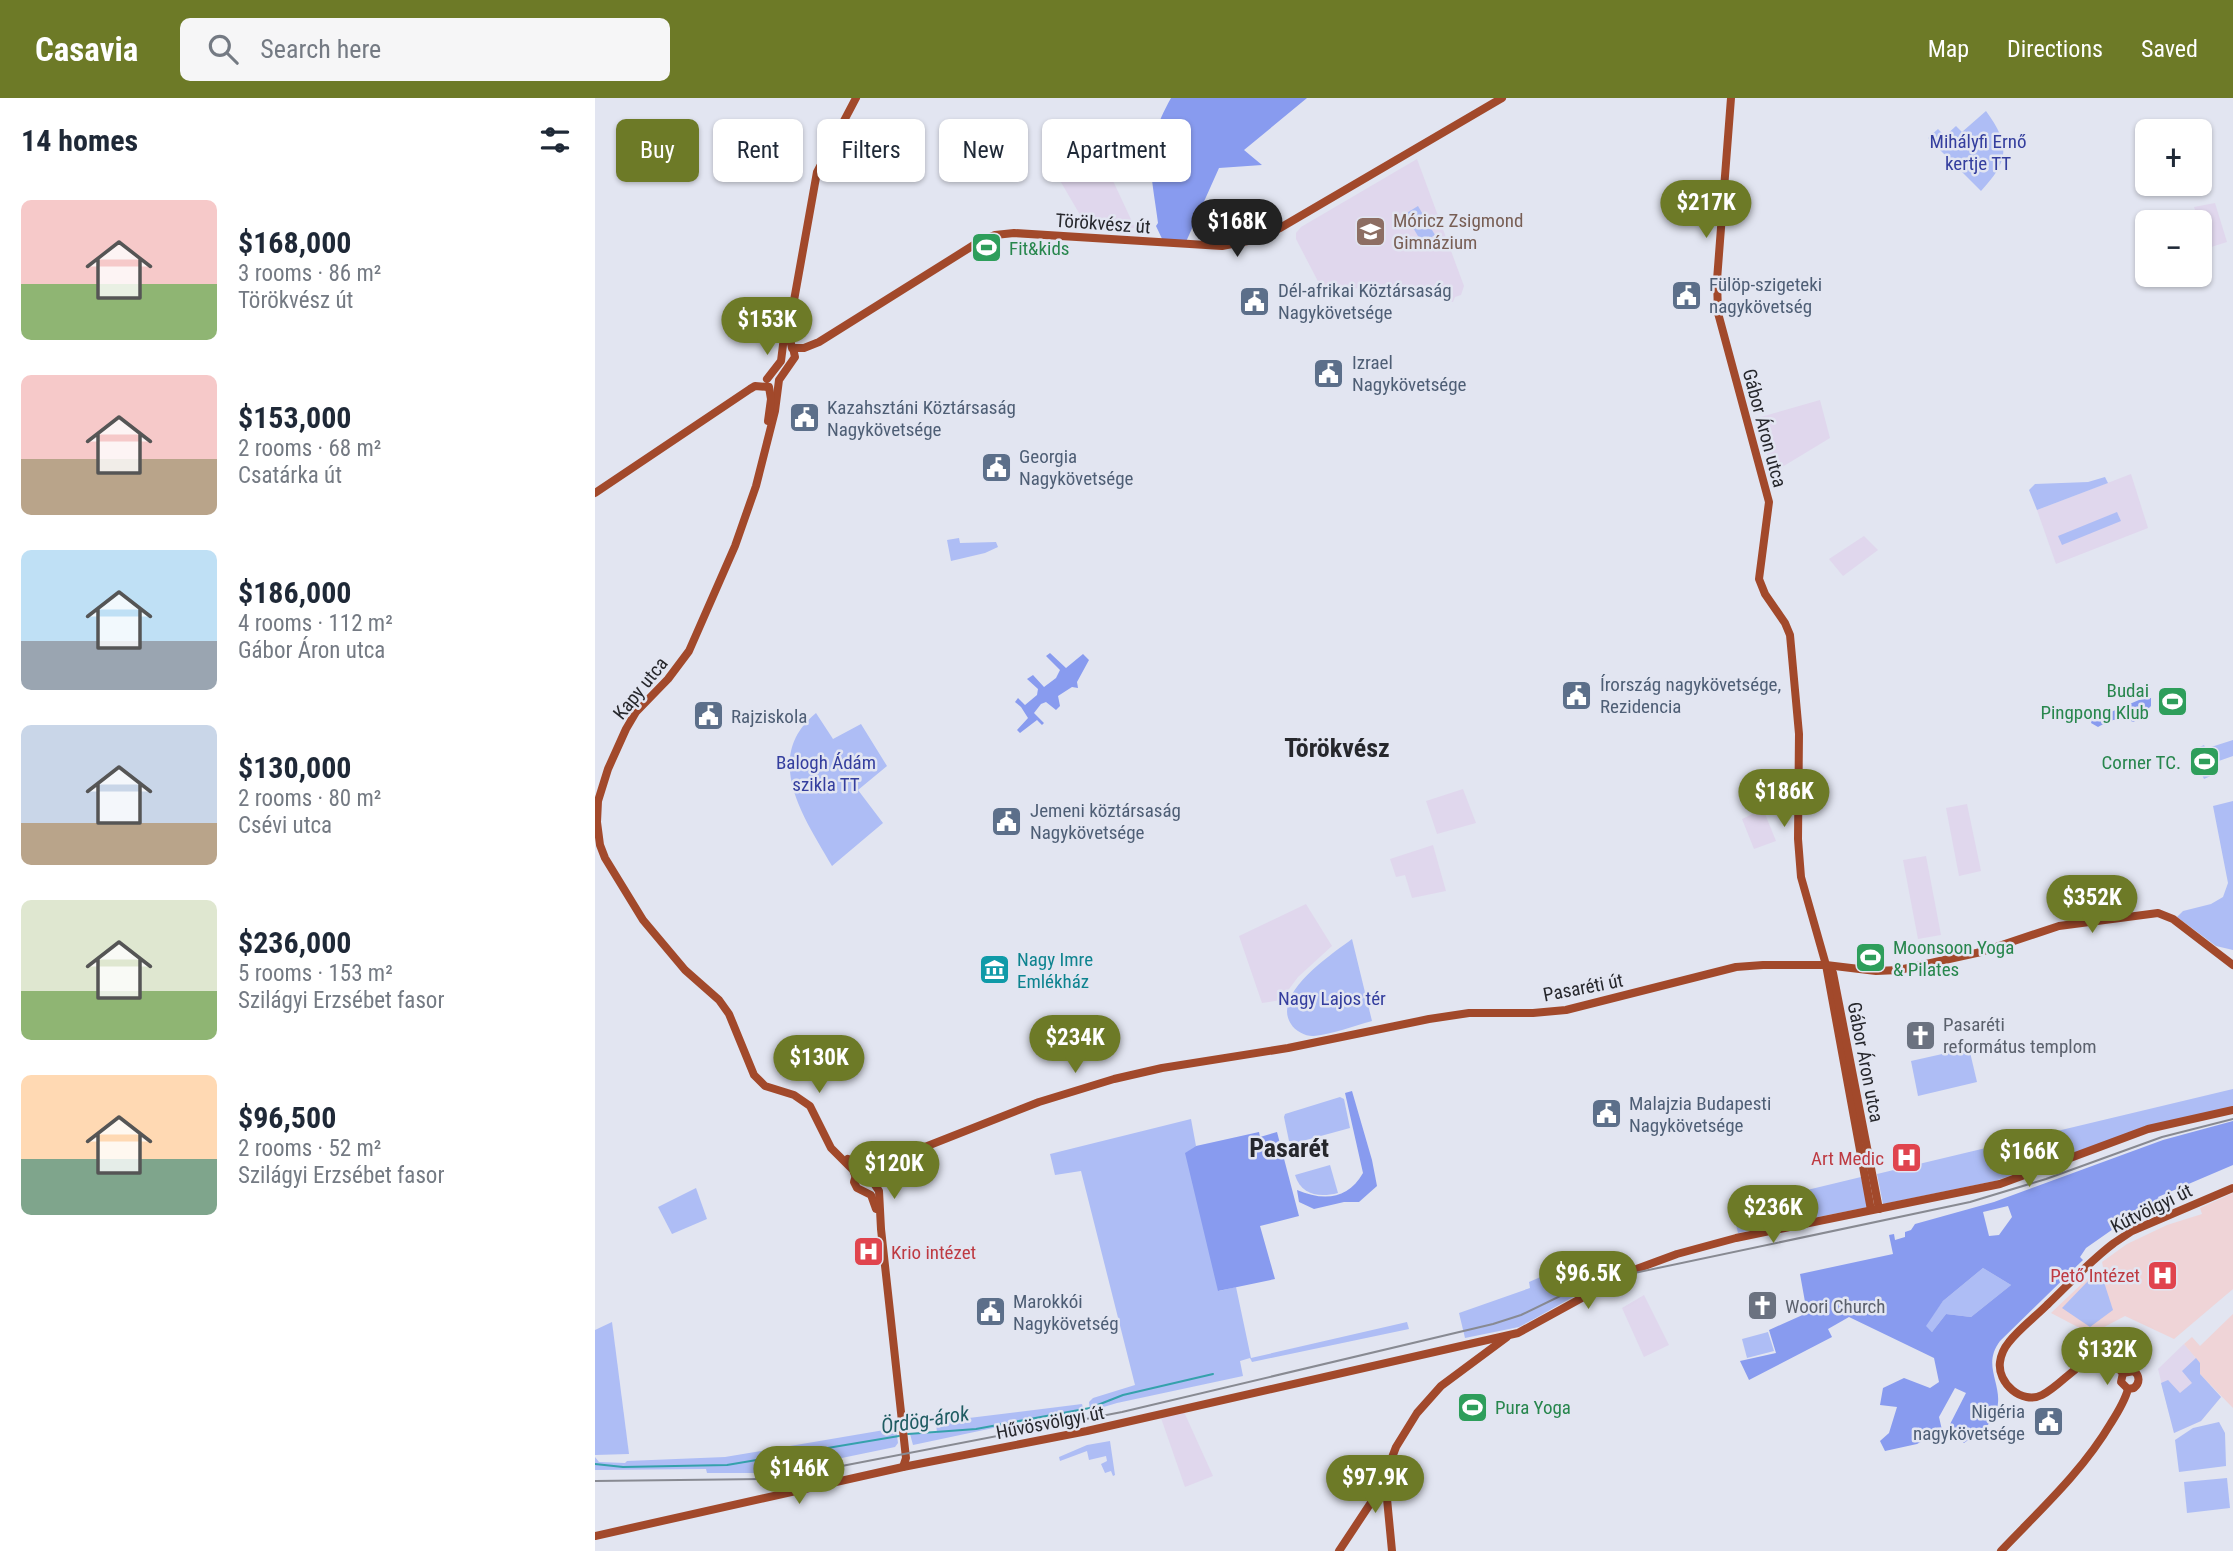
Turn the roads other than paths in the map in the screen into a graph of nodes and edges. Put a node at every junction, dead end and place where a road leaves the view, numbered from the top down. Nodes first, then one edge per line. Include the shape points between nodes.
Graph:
1 (856, 98) edge
2 (1503, 98) edge
3 (1731, 98) edge
4 (791, 351) junction
5 (770, 384) junction
6 (595, 493) edge
7 (1826, 965) junction
8 (2233, 965) edge
9 (2233, 1110) edge
10 (836, 1153) junction
11 (890, 1161) junction
12 (867, 1168) junction
13 (855, 1175) junction
14 (876, 1182) junction
15 (2233, 1188) edge
16 (866, 1191) junction
17 (1875, 1209) junction
18 (881, 1229) junction
19 (1510, 1335) junction
20 (2123, 1373) junction
21 (2128, 1389) junction
22 (903, 1467) junction
23 (1385, 1478) junction
24 (1371, 1503) junction
25 (1389, 1508) junction
26 (595, 1536) edge
27 (1339, 1551) edge
28 (1392, 1551) edge
29 (2001, 1551) edge

1 - 4 street via 817,172 793,306 785,327
2 - 4 street, Törökvész út via 1265,236 1222,246 995,235 820,342
3 - 7 street, Gábor Áron utca via 1718,313 1769,502 1759,579 1790,635 1799,734 1800,867
4 - 5 street
4 - 5 street via 781,376
5 - 6 street via 751,382 736,397
5 - 10 street, Kapy utca via 775,411 748,514 683,660 626,729 608,769 597,822 605,858 643,920 685,970 719,1000 736,1027 751,1071 765,1086 794,1095 810,1106
7 - 8 street, Pasaréti út via 1899,970 1981,952 2059,926 2154,913 2167,915
7 - 11 street, Pasaréti út via 1735,967 1566,1010 1442,1017 1162,1068 1039,1102
7 - 17 street, Gábor Áron utca via 1833,973
9 - 17 street via 2148,1129 2000,1184
10 - 12 street
10 - 13 street
11 - 12 street, Pasaréti út
11 - 14 street via 881,1168
12 - 13 street
12 - 14 street via 874,1172
13 - 16 street via 855,1185
14 - 16 street
14 - 18 street
15 - 20 street, Kútvölgyi út via 2114,1243 2011,1339 2000,1362 2007,1386 2032,1397 2094,1360 2109,1362
16 - 18 street via 875,1202
17 - 19 street via 1736,1238 1658,1260
18 - 22 street via 907,1458
19 - 22 street, Hűvösvölgyi út via 1087,1431
19 - 23 street via 1441,1386 1422,1406 1399,1439
20 - 21 street via 2121,1382
20 - 21 street via 2131,1370 2139,1377 2136,1387
21 - 29 street via 2089,1457
22 - 26 street, Hűvösvölgyi út
23 - 24 street
23 - 25 street
24 - 25 street
24 - 27 street
25 - 28 street

